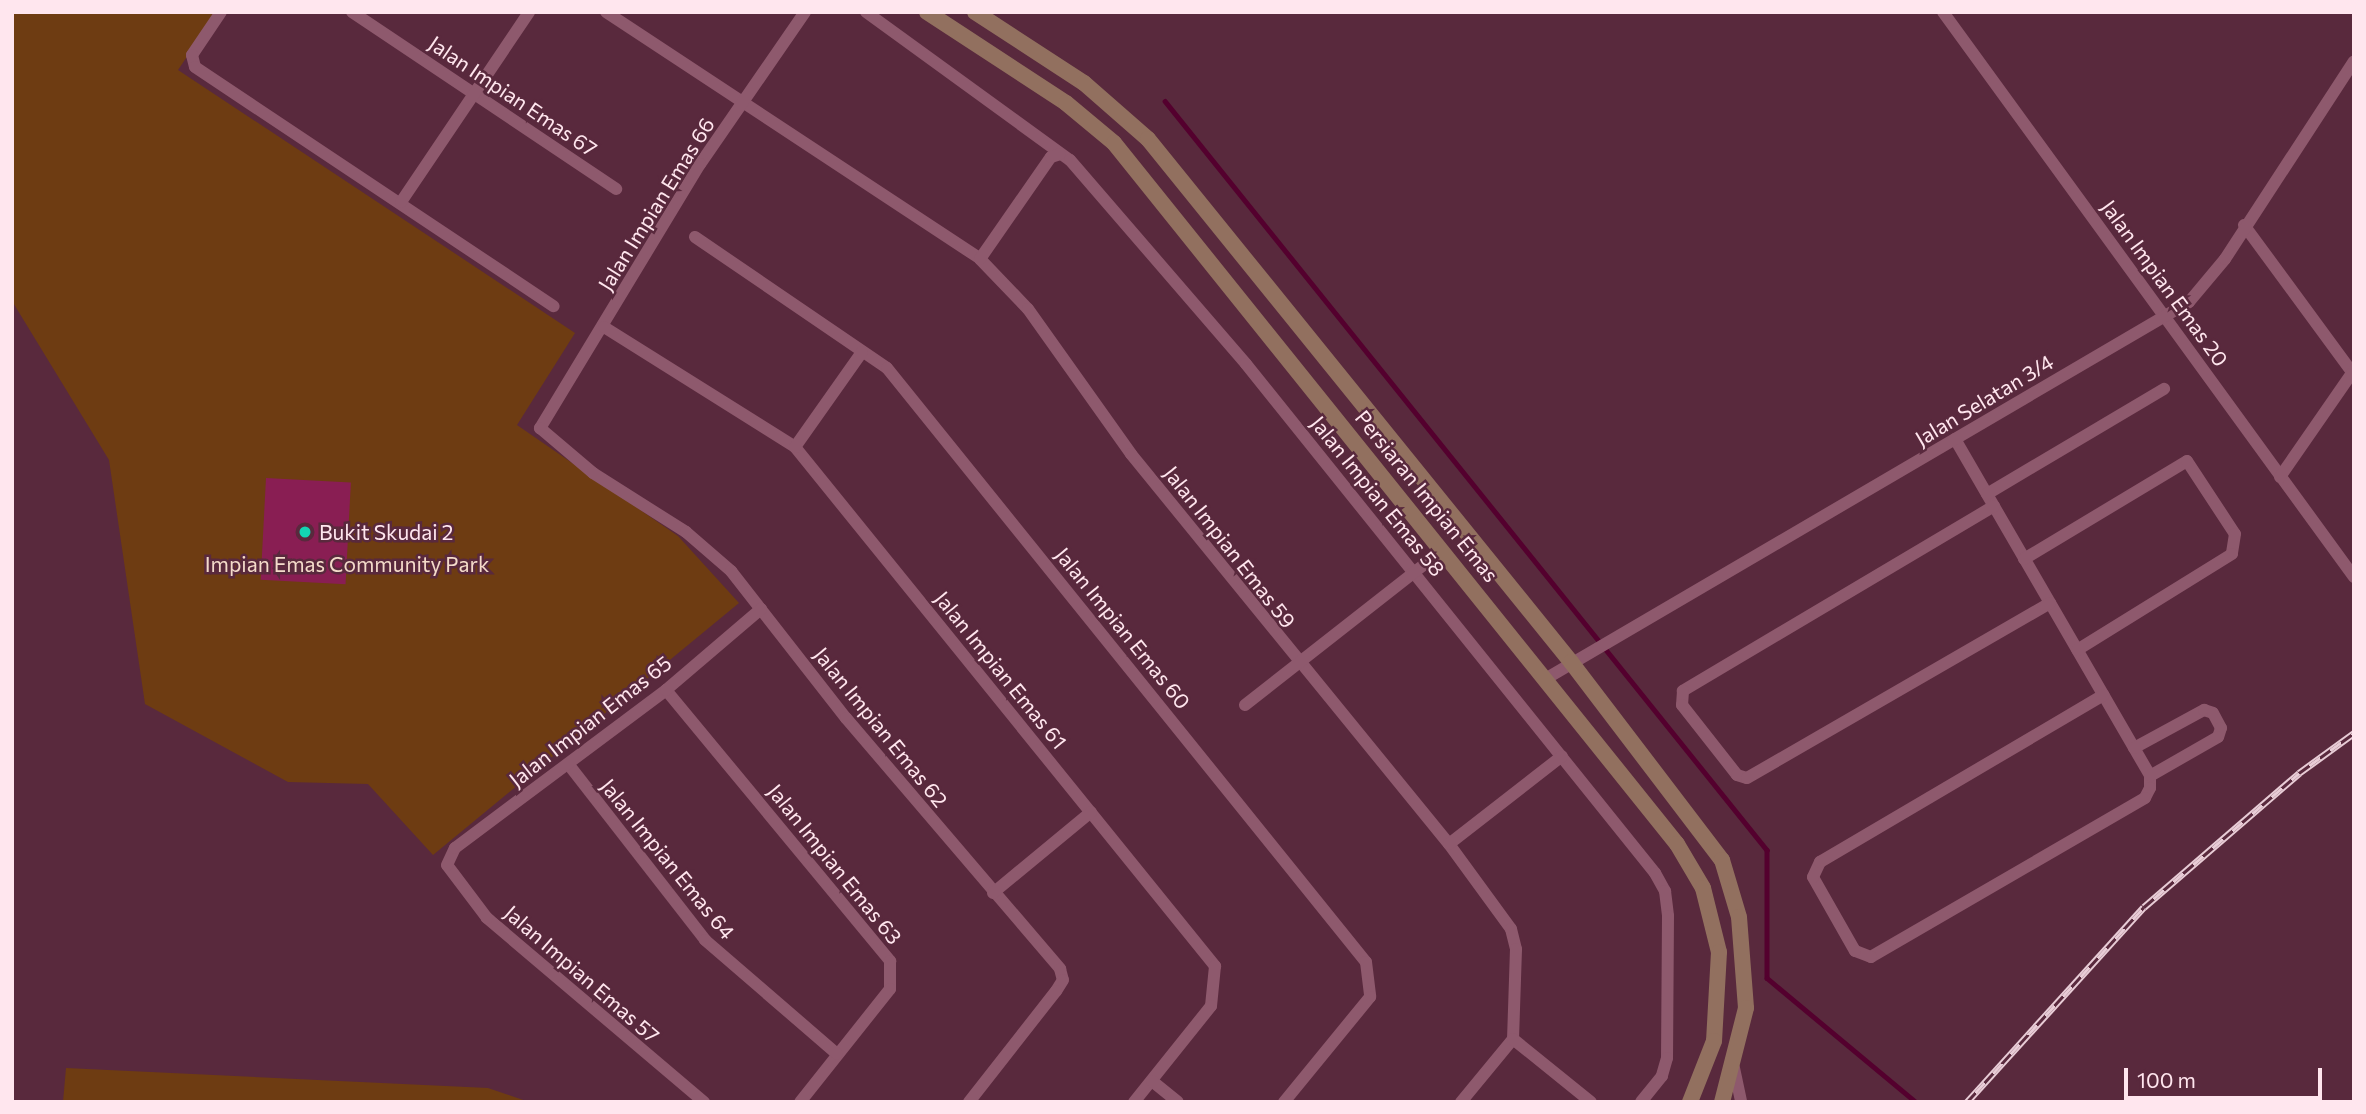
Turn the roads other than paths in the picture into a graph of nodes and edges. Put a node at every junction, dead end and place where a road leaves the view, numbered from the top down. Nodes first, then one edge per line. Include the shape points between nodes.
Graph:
1 (221, 12) edge
2 (352, 12) edge
3 (529, 12) edge
4 (606, 12) edge
5 (805, 12) edge
6 (866, 12) edge
7 (927, 12) edge
8 (975, 12) edge
9 (1944, 12) edge
10 (2354, 61) edge
11 (475, 92) junction
12 (742, 103) junction
13 (1060, 153) junction
14 (616, 190) dead end
15 (401, 202) junction
16 (2244, 225) junction
17 (695, 237) dead end
18 (980, 259) junction
19 (554, 306) dead end
20 (2166, 316) junction
21 (604, 327) junction
22 (862, 352) junction
23 (2353, 371) edge
24 (2164, 389) dead end
25 (541, 418) joint
26 (1955, 439) junction
27 (795, 447) junction
28 (2280, 477) junction
29 (1987, 494) junction
30 (1994, 506) junction
31 (1443, 550) junction
32 (2024, 559) junction
33 (1415, 572) junction
34 (2354, 577) edge
35 (2050, 603) junction
36 (761, 608) junction
37 (2077, 650) junction
38 (1571, 662) junction
39 (1298, 665) junction
40 (1547, 678) junction
41 (666, 690) junction
42 (2103, 695) junction
43 (1245, 705) dead end
44 (2134, 748) junction
45 (1562, 756) junction
46 (569, 765) junction
47 (2150, 776) junction
48 (1091, 812) junction
49 (1450, 844) junction
50 (447, 864) joint
51 (993, 893) junction
52 (1513, 1039) junction
53 (837, 1054) junction
54 (1734, 1064) junction
55 (1152, 1081) junction
56 (704, 1102) edge
57 (800, 1102) edge
58 (969, 1102) edge
59 (1134, 1102) edge
60 (1178, 1102) edge
61 (1284, 1102) edge
62 (1461, 1102) edge
63 (1591, 1102) edge
64 (1641, 1102) edge
65 (1689, 1102) edge
66 (1721, 1102) edge
67 (1741, 1102) edge

1 - 15 street via 192,55 195,68
2 - 11 street, Jalan Impian Emas 67
3 - 11 street
4 - 12 street, Jalan Impian Emas 59
5 - 12 street, Jalan Impian Emas 66
6 - 13 street, Jalan Impian Emas 58
7 - 31 main road, Persiaran Impian Emas via 1066,103 1114,143
8 - 38 main road, Persiaran Impian Emas via 1083,83 1148,139
9 - 20 street, Jalan Impian Emas 20
10 - 16 street, Jalan Selatan 3/4
11 - 14 street, Jalan Impian Emas 67
11 - 15 street
12 - 18 street, Jalan Impian Emas 59
12 - 21 street, Jalan Impian Emas 66
13 - 18 street via 1051,157
13 - 33 street, Jalan Impian Emas 58 via 1246,364
15 - 19 street
16 - 20 street, Jalan Selatan 3/4 via 2189,302
16 - 23 street
17 - 22 street, Jalan Impian Emas 60
18 - 39 street, Jalan Impian Emas 59 via 1028,309 1131,454
20 - 26 street, Jalan Selatan 3/4
20 - 28 street, Jalan Impian Emas 20
21 - 25 street, Jalan Impian Emas 66
21 - 27 street, Jalan Impian Emas 61
22 - 27 street
22 - 61 street, Jalan Impian Emas 60 via 895,378 1366,962 1370,997
23 - 28 street
24 - 29 street
25 - 36 street, Jalan Impian Emas 62 via 543,435 686,532 731,571
26 - 29 street
26 - 38 street, Jalan Selatan 3/4
27 - 48 street, Jalan Impian Emas 61
28 - 34 street, Jalan Impian Emas 20
29 - 30 street
30 - 32 street
30 - 35 street via 1683,691 1682,705 1737,775 1747,778
31 - 33 street
31 - 40 main road, Persiaran Impian Emas
32 - 35 street
32 - 37 street via 2187,461 2235,534 2232,554
33 - 39 street
33 - 45 street, Jalan Impian Emas 58
35 - 37 street
36 - 41 street, Jalan Impian Emas 65
36 - 51 street, Jalan Impian Emas 62
37 - 42 street
38 - 40 street, Jalan Selatan 3/4
38 - 54 main road, Persiaran Impian Emas via 1722,860 1746,960 1746,1007
39 - 43 street
39 - 49 street, Jalan Impian Emas 59
40 - 65 main road, Persiaran Impian Emas via 1677,844 1703,888 1719,952 1718,996 1714,1041
41 - 46 street, Jalan Impian Emas 65
41 - 53 street, Jalan Impian Emas 63 via 890,961 890,989
42 - 44 street
42 - 47 street via 1820,862 1813,877 1855,951 1871,957 2145,798
44 - 47 street
44 - 47 street via 2204,710 2213,713 2221,728 2218,737
45 - 49 street
45 - 64 street, Jalan Impian Emas 58 via 1665,891 1667,1058 1662,1076
46 - 50 street, Jalan Impian Emas 65 via 455,848
46 - 53 street, Jalan Impian Emas 64 via 705,940
48 - 51 street
48 - 55 street, Jalan Impian Emas 61 via 1214,966 1211,1006
49 - 52 street, Jalan Impian Emas 59 via 1511,929 1517,995
50 - 56 street, Jalan Impian Emas 57 via 487,918
51 - 58 street, Jalan Impian Emas 62 via 1060,969 1063,980
52 - 62 street
52 - 63 street
53 - 57 street, Jalan Impian Emas 63
54 - 66 main road, Persiaran Impian Emas
54 - 67 street
55 - 59 street, Jalan Impian Emas 61
55 - 60 street

